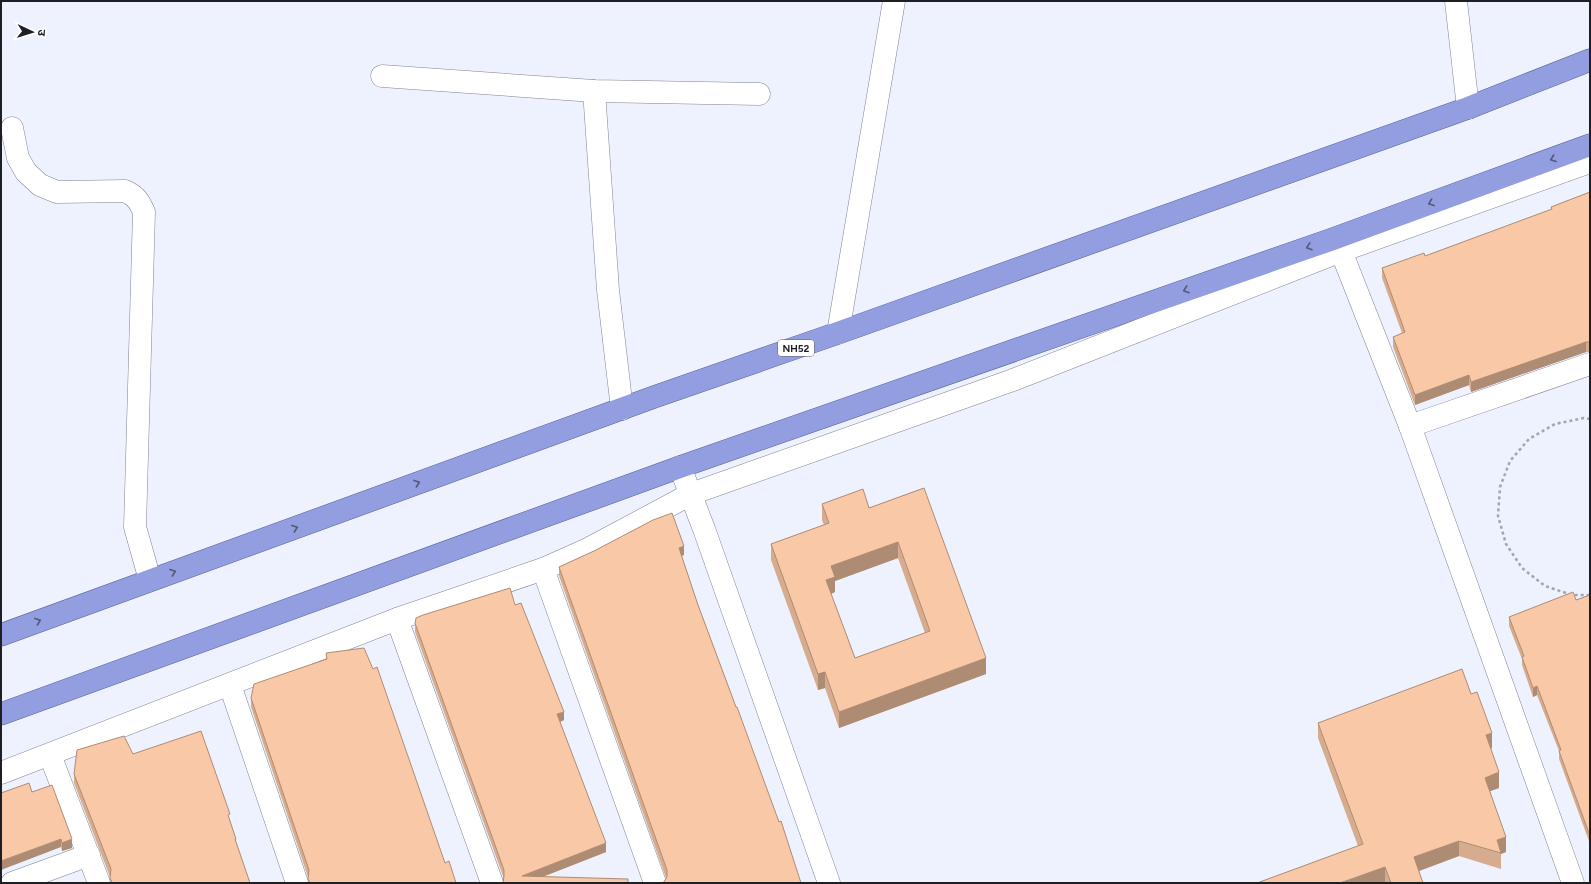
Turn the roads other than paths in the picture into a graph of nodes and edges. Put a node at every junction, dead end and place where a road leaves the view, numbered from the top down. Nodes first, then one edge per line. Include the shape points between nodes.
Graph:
1 (894, 1) edge
2 (1456, 1) edge
3 (1590, 60) edge
4 (382, 76) dead end
5 (594, 91) junction
6 (759, 94) dead end
7 (1468, 108) junction
8 (12, 128) dead end
9 (1590, 146) edge
10 (1590, 162) edge
11 (1342, 252) junction
12 (838, 333) junction
13 (1590, 364) edge
14 (622, 409) junction
15 (1410, 426) junction
16 (680, 467) junction
17 (691, 494) junction
18 (543, 569) junction
19 (150, 580) junction
20 (397, 619) junction
21 (1, 634) edge
22 (230, 685) junction
23 (1, 714) edge
24 (50, 755) junction
25 (1, 773) edge
26 (89, 855) junction
27 (12, 883) edge
28 (99, 883) edge
29 (297, 883) edge
30 (492, 883) edge
31 (655, 883) edge
32 (829, 883) edge
33 (1573, 883) edge

1 - 12 street
2 - 7 street
3 - 7 highway, NH52
4 - 5 street
5 - 6 street
5 - 14 street via 608,290
7 - 12 highway, NH52
8 - 19 street via 18,158 26,172 40,185 58,192 125,191 134,195 144,212 135,527
9 -> 16 highway via 1330,240
10 - 11 street
11 - 15 street
11 - 17 street via 1013,380
12 - 14 highway, NH52
13 - 15 street
19 -> 14 highway, NH52
15 - 33 street
16 - 17 street
16 - 23 highway
17 - 18 street via 588,549
17 - 32 street
18 - 20 street
18 - 31 street
21 -> 19 highway, NH52
20 - 22 street
20 - 30 street
22 - 24 street
22 - 29 street
24 - 25 street
24 - 26 street
26 - 27 street
26 - 28 street

